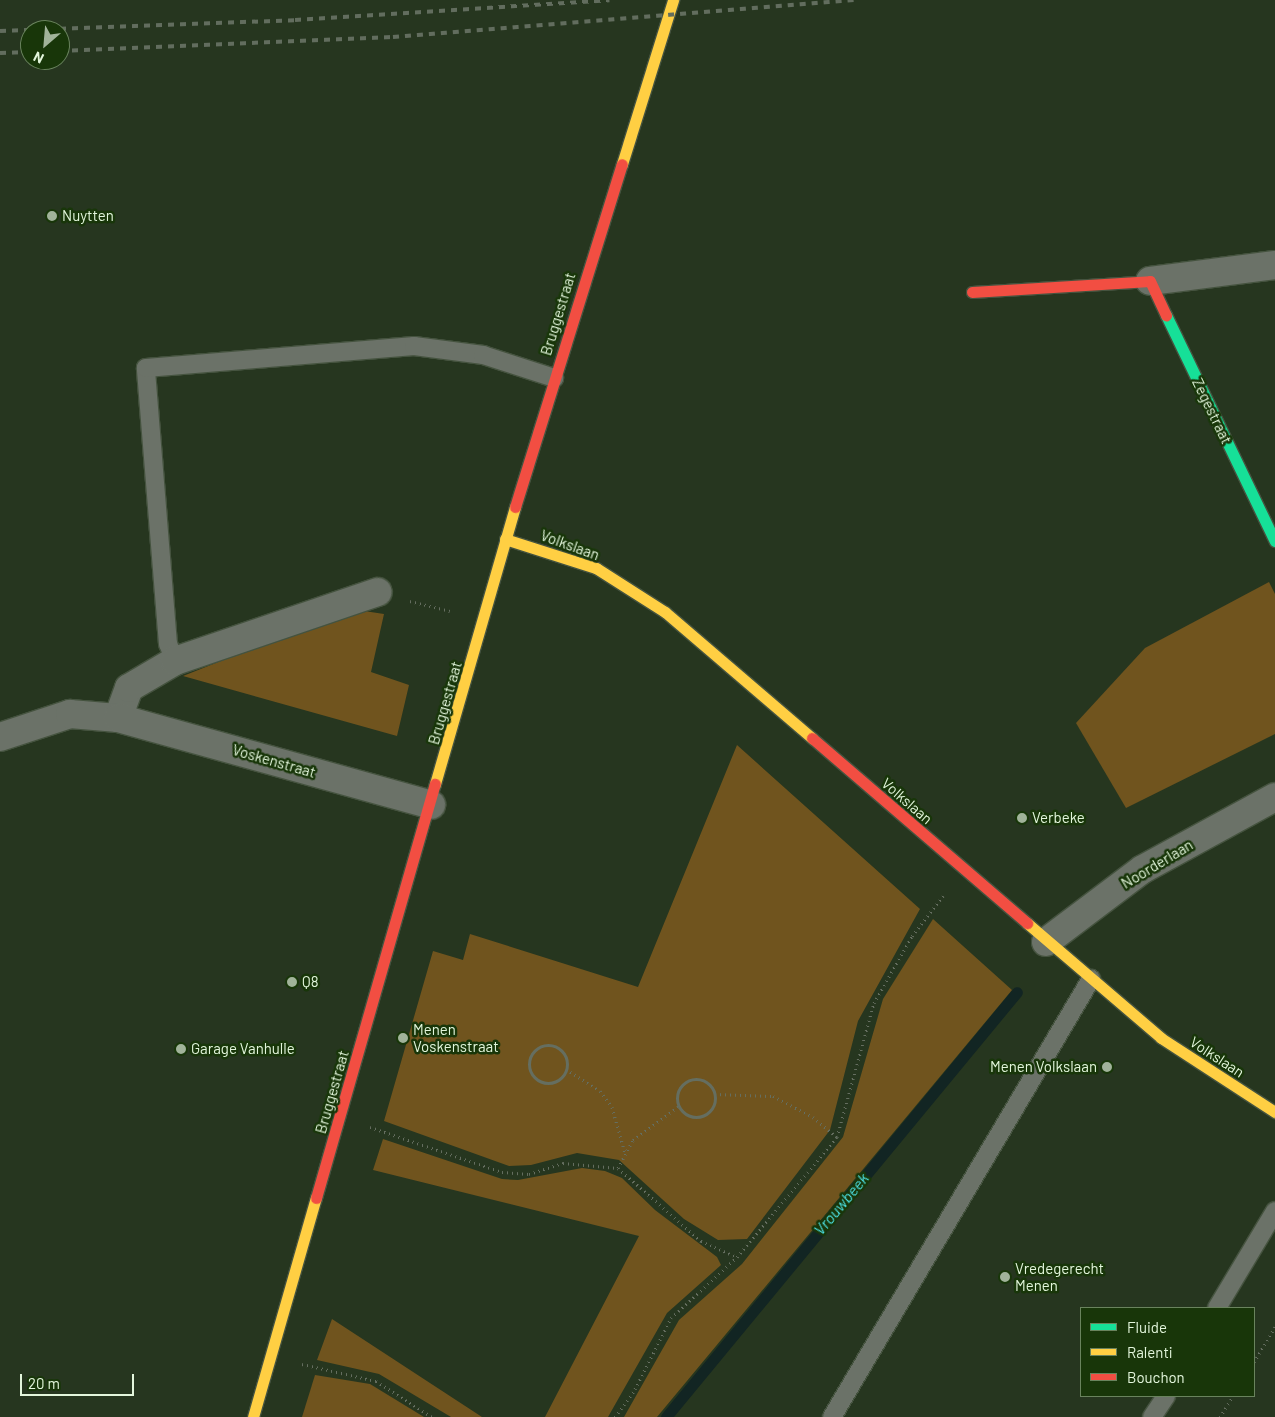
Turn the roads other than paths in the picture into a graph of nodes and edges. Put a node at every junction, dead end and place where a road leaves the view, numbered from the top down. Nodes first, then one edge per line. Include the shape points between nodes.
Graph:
1 (674, 0) edge
2 (1275, 265) edge
3 (1150, 281) junction
4 (972, 292) dead end
5 (554, 378) junction
6 (505, 539) junction
7 (1275, 541) edge
8 (378, 592) road end
9 (175, 661) junction
10 (118, 718) junction
11 (0, 737) edge
12 (1275, 797) edge
13 (431, 805) junction
14 (1046, 942) junction
15 (1090, 980) junction
16 (1275, 1112) edge
17 (1275, 1211) edge
18 (1219, 1307) edge
19 (1165, 1397) edge
20 (253, 1417) edge
21 (832, 1417) edge
22 (1152, 1417) edge

1 - 5 street, Bruggestraat
2 - 3 street
3 - 4 street
3 - 7 street, Zegestraat
5 - 6 street, Bruggestraat
5 - 9 lane via 482,355 414,346 146,368 168,644
6 - 13 street, Bruggestraat
6 - 14 street, Volkslaan via 596,568 665,612
8 - 9 street
9 - 10 street via 128,688
10 - 11 street, Voskenstraat via 70,714
10 - 13 street, Voskenstraat
12 - 14 street, Noorderlaan via 1143,869
13 - 20 street, Bruggestraat
14 - 15 street, Volkslaan
15 - 16 street, Volkslaan via 1160,1038
15 - 21 lane
17 - 18 lane
19 - 22 lane

